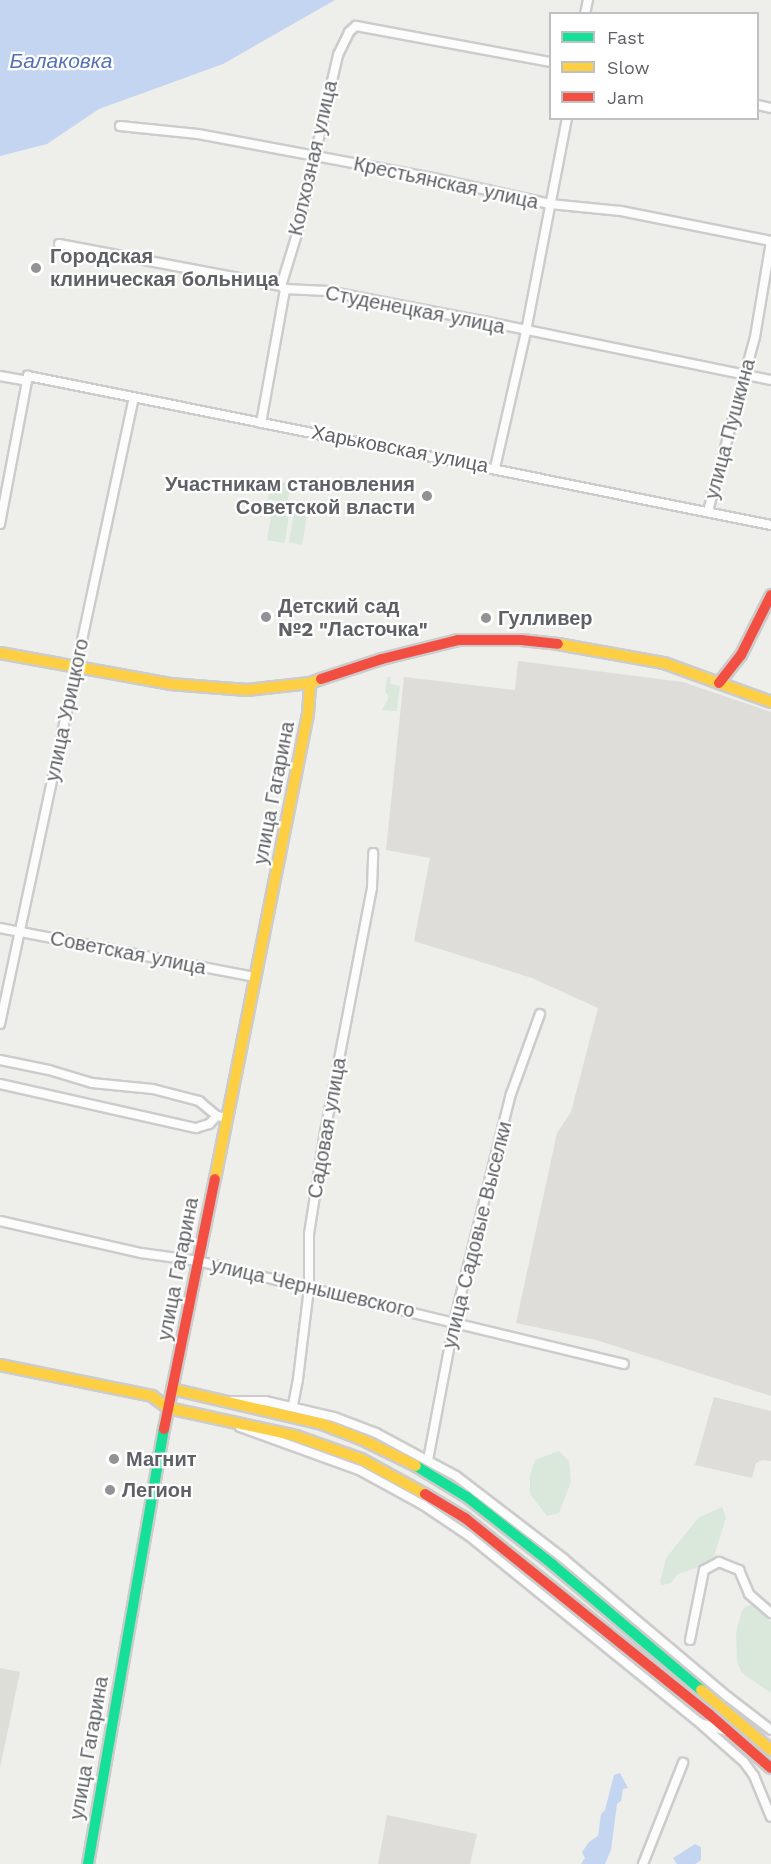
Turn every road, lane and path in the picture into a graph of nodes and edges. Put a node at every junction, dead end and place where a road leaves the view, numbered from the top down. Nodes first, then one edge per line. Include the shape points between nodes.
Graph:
1 (549, 62) edge
2 (567, 120) edge
3 (120, 126) dead end
4 (313, 156) junction
5 (550, 204) junction
6 (771, 241) edge
7 (59, 244) dead end
8 (283, 288) junction
9 (526, 331) junction
10 (745, 374) junction
11 (0, 376) edge
12 (28, 378) junction
13 (771, 380) edge
14 (134, 397) junction
15 (261, 423) junction
16 (495, 468) junction
17 (708, 510) junction
18 (0, 524) edge
19 (771, 525) edge
20 (771, 595) edge
21 (0, 653) edge
22 (75, 667) junction
23 (310, 683) junction
24 (719, 683) junction
25 (771, 702) edge
26 (373, 852) dead end
27 (0, 928) edge
28 (20, 932) junction
29 (255, 977) junction
30 (540, 1014) dead end
31 (0, 1024) edge
32 (0, 1060) edge
33 (0, 1084) edge
34 (223, 1117) junction
35 (0, 1221) edge
36 (198, 1261) junction
37 (309, 1288) junction
38 (454, 1322) junction
39 (624, 1364) dead end
40 (0, 1365) edge
41 (172, 1389) junction
42 (152, 1396) junction
43 (230, 1401) junction
44 (292, 1405) junction
45 (168, 1408) junction
46 (226, 1419) junction
47 (428, 1460) junction
48 (771, 1613) edge
49 (690, 1640) dead end
50 (728, 1697) junction
51 (735, 1719) junction
52 (700, 1723) junction
53 (771, 1730) edge
54 (730, 1732) junction
55 (771, 1750) edge
56 (683, 1763) dead end
57 (771, 1768) edge
58 (771, 1817) edge
59 (88, 1864) edge
60 (643, 1864) edge

1 - 4 street, Колхозная улица via 356,26 338,55
2 - 5 street
3 - 4 street, Крестьянская улица via 198,134
4 - 5 street, Крестьянская улица
4 - 8 street, Колхозная улица
5 - 6 street, Крестьянская улица via 621,211
5 - 9 street
6 - 10 street, улица Пушкина
7 - 8 street, Студенецкая улица
8 - 9 street, Студенецкая улица via 327,291
8 - 15 street, Колхозная улица
9 - 10 street, Студенецкая улица
9 - 16 street
10 - 13 street, Студенецкая улица
10 - 17 street, улица Пушкина
11 - 12 street, Харьковская улица
12 - 14 street, Харьковская улица
12 - 18 street
14 - 15 street, Харьковская улица
14 - 22 street, улица Урицкого
15 - 16 street, Харьковская улица
16 - 17 street, Харьковская улица
17 - 19 street, Харьковская улица
20 - 24 main road via 741,655
21 - 22 main road
22 - 23 main road via 220,689 269,689
22 - 28 street, улица Урицкого
23 - 24 main road via 429,646 489,639 544,642 631,655
23 - 29 main road, улица Гагарина via 308,714
24 - 25 main road
26 - 37 street, Садовая улица via 372,888 311,1223
27 - 28 street, Советская улица
28 - 29 street, Советская улица
28 - 31 street, улица Урицкого
29 - 34 main road, улица Гагарина
30 - 38 street, улица Садовые Выселки via 512,1094
32 - 34 street via 92,1083 153,1089 199,1101
33 - 34 street via 196,1128
34 - 36 main road, улица Гагарина
35 - 36 street, улица Чернышевского via 141,1253
36 - 37 street, улица Чернышевского
36 - 41 main road, улица Гагарина
37 - 38 street, улица Чернышевского
37 - 44 street, Садовая улица
38 - 39 street, улица Чернышевского
38 - 47 street, улица Садовые Выселки
40 - 42 main road
41 - 42 main road
41 - 43 main road
41 - 45 main road, улица Гагарина
42 - 45 main road
43 - 44 street
43 - 51 main road via 302,1418 361,1438 436,1476 552,1564
44 - 47 street via 376,1433
45 - 46 main road
45 - 59 main road, улица Гагарина
46 - 52 street via 255,1434 359,1470 423,1505 469,1536
46 - 54 main road via 331,1447 429,1494 465,1518
47 - 50 street via 522,1525
48 - 49 street via 749,1594 739,1570 719,1562 704,1570
50 - 51 street
50 - 53 street
51 - 55 main road
52 - 54 street
52 - 58 street via 744,1762
54 - 57 main road
56 - 60 street

